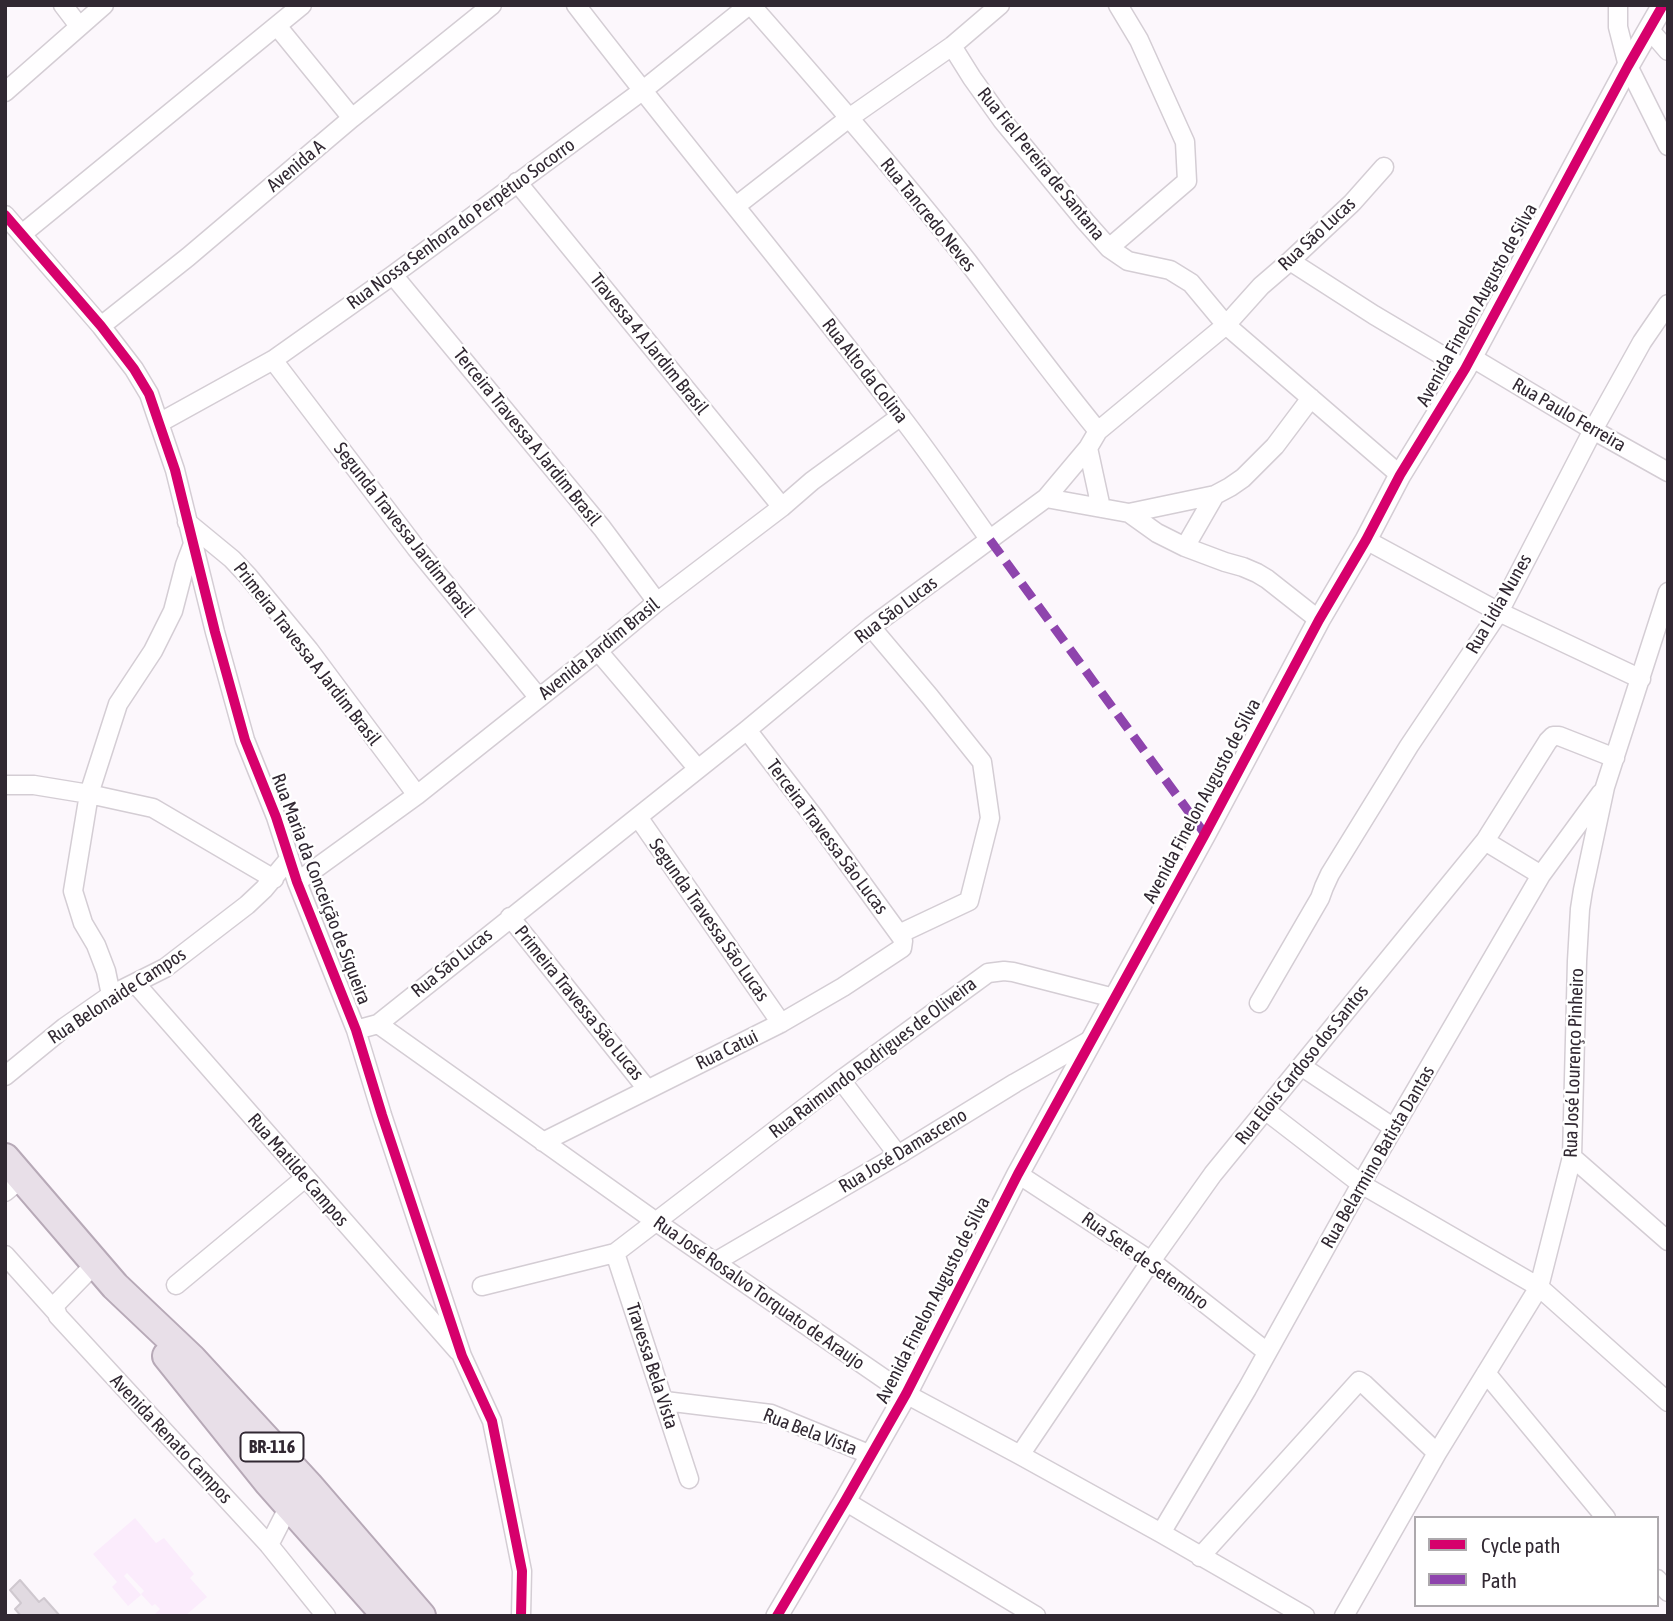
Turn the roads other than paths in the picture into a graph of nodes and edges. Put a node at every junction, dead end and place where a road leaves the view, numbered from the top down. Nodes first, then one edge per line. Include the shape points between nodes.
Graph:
1 (63, 5) edge
2 (104, 5) edge
3 (302, 5) edge
4 (492, 5) edge
5 (576, 5) edge
6 (750, 5) edge
7 (1000, 5) edge
8 (1118, 5) edge
9 (1618, 5) edge
10 (1663, 5) edge
11 (79, 26) junction
12 (276, 26) junction
13 (1649, 29) junction
14 (953, 46) junction
15 (1668, 51) edge
16 (1628, 66) junction
17 (642, 91) junction
18 (5, 92) edge
19 (352, 118) junction
20 (849, 118) junction
21 (1668, 145) edge
22 (1384, 167) dead end
23 (517, 183) junction
24 (736, 206) junction
25 (5, 215) edge
26 (22, 234) junction
27 (1109, 248) junction
28 (1290, 261) junction
29 (393, 275) junction
30 (1668, 304) edge
31 (1226, 325) junction
32 (101, 326) junction
33 (273, 360) junction
34 (1468, 363) junction
35 (1311, 398) junction
36 (901, 416) junction
37 (159, 423) junction
38 (1593, 430) junction
39 (1098, 431) junction
40 (1088, 448) junction
41 (1668, 472) edge
42 (1400, 475) junction
43 (1215, 495) junction
44 (1046, 498) junction
45 (782, 506) junction
46 (1101, 508) junction
47 (1129, 513) junction
48 (187, 522) junction
49 (990, 540) junction
50 (1366, 540) junction
51 (193, 544) junction
52 (1185, 547) junction
53 (1668, 592) edge
54 (657, 602) junction
55 (1499, 612) junction
56 (1319, 620) junction
57 (871, 626) junction
58 (598, 651) junction
59 (1641, 679) junction
60 (539, 698) junction
61 (747, 730) junction
62 (1615, 758) junction
63 (698, 769) junction
64 (5, 785) edge
65 (1605, 787) junction
66 (89, 794) junction
67 (417, 795) junction
68 (638, 817) junction
69 (1486, 841) junction
70 (289, 859) junction
71 (1541, 875) junction
72 (274, 879) junction
73 (297, 882) junction
74 (510, 917) junction
75 (901, 940) junction
76 (135, 983) junction
77 (111, 995) junction
78 (1114, 998) junction
79 (1259, 1003) dead end
80 (781, 1023) junction
81 (378, 1024) junction
82 (356, 1030) junction
83 (1092, 1039) junction
84 (1301, 1066) junction
85 (5, 1076) edge
86 (841, 1080) junction
87 (647, 1089) junction
88 (1265, 1110) junction
89 (1394, 1128) junction
90 (543, 1142) junction
91 (898, 1155) junction
92 (1573, 1157) junction
93 (1018, 1174) junction
94 (11, 1176) edge
95 (304, 1178) junction
96 (1361, 1184) junction
97 (655, 1221) junction
98 (1668, 1241) edge
99 (615, 1253) junction
100 (5, 1255) edge
101 (1151, 1261) junction
102 (715, 1262) junction
103 (95, 1264) junction
104 (176, 1285) dead end
105 (115, 1286) junction
106 (482, 1286) dead end
107 (1539, 1287) junction
108 (56, 1312) junction
109 (1268, 1352) junction
110 (462, 1356) junction
111 (1486, 1373) junction
112 (906, 1394) junction
113 (665, 1401) junction
114 (1668, 1402) edge
115 (1437, 1453) junction
116 (871, 1455) junction
117 (1020, 1455) junction
118 (689, 1479) dead end
119 (308, 1485) junction
120 (845, 1501) junction
121 (289, 1506) junction
122 (1604, 1516) edge
123 (1161, 1532) junction
124 (269, 1545) junction
125 (1200, 1556) junction
126 (326, 1616) edge
127 (387, 1616) edge
128 (421, 1616) edge
129 (520, 1616) edge
130 (777, 1616) edge
131 (1036, 1616) edge
132 (1305, 1616) edge
133 (1344, 1616) edge

1 - 11 street
2 - 11 street
3 - 12 street
4 - 19 street, Avenida A
5 - 17 street, Rua Alto da Colina
6 - 17 street, Rua Nossa Senhora do Perpétuo Socorro
6 - 20 street, Rua Tancredo Neves
7 - 14 street
8 - 27 street via 1185,142 1187,181
9 - 16 street via 1618,27
10 - 13 street, Avenida Finelon Augusto de Silva
11 - 18 street
12 - 19 street
12 - 26 street
13 - 15 street
13 - 16 street, Avenida Finelon Augusto de Silva
14 - 20 street
14 - 27 street, Rua Fiel Pereira de Santana via 1002,120
16 - 21 street
16 - 34 street, Avenida Finelon Augusto de Silva
17 - 23 street, Rua Nossa Senhora do Perpétuo Socorro
17 - 24 street, Rua Alto da Colina
19 - 32 street, Avenida A
20 - 24 street
20 - 39 street, Rua Tancredo Neves
22 - 28 street, Rua São Lucas
23 - 29 street, Rua Nossa Senhora do Perpétuo Socorro
23 - 45 street, Travessa 4 A Jardim Brasil
24 - 36 street, Rua Alto da Colina
25 - 26 street, Rua Maria da Conceição de Siqueira
26 - 32 street, Rua Maria da Conceição de Siqueira
27 - 31 street, Rua Fiel Pereira de Santana via 1128,261 1181,276
28 - 31 street, Rua São Lucas
28 - 34 street, Rua Paulo Ferreira via 1374,314
29 - 33 street, Rua Nossa Senhora do Perpétuo Socorro
29 - 54 street, Terceira Travessa A Jardim Brasil via 602,528
30 - 38 street, Rua Lidia Nunes
31 - 35 street, Rua Fiel Pereira de Santana
31 - 39 street, Rua São Lucas
32 - 37 street, Rua Maria da Conceição de Siqueira via 149,394
33 - 37 street, Rua Nossa Senhora do Perpétuo Socorro
33 - 60 street, Segunda Travessa Jardim Brasil via 416,548
34 - 38 street, Rua Paulo Ferreira
34 - 42 street, Avenida Finelon Augusto de Silva
35 - 42 street, Rua Fiel Pereira de Santana
35 - 43 street via 1275,446 1243,478
36 - 45 street, Avenida Jardim Brasil
36 - 49 street, Rua Alto da Colina
37 - 48 street, Rua Maria da Conceição de Siqueira
38 - 41 street, Rua Paulo Ferreira
38 - 55 street, Rua Lidia Nunes
39 - 40 street, Rua São Lucas
40 - 44 street, Rua São Lucas
40 - 46 street
42 - 50 street, Avenida Finelon Augusto de Silva
43 - 47 street
43 - 52 street
44 - 46 street
44 - 49 street, Rua São Lucas
45 - 54 street, Avenida Jardim Brasil
46 - 47 street
47 - 52 street
48 - 51 street, Rua Maria da Conceição de Siqueira
48 - 67 street, Primeira Travessa A Jardim Brasil via 257,586
49 - 57 street, Rua São Lucas
50 - 55 street
50 - 56 street, Avenida Finelon Augusto de Silva
51 - 66 street via 173,611 118,704
51 - 70 street, Rua Maria da Conceição de Siqueira via 245,740
52 - 56 street via 1257,573
53 - 59 street, Rua José Lourenço Pinheiro
54 - 58 street, Avenida Jardim Brasil
55 - 59 street
55 - 79 street, Rua Lidia Nunes via 1330,874
56 - 78 street, Avenida Finelon Augusto de Silva
57 - 61 street, Rua São Lucas
57 - 75 street, Rua Catui via 982,762 990,818 969,901
58 - 60 street, Avenida Jardim Brasil
58 - 63 street
59 - 62 street, Rua José Lourenço Pinheiro
60 - 67 street, Avenida Jardim Brasil
61 - 63 street, Rua São Lucas
61 - 75 street, Terceira Travessa São Lucas
62 - 65 street, Rua José Lourenço Pinheiro
62 - 69 street, Rua Elois Cardoso dos Santos via 1553,737
63 - 68 street, Rua São Lucas
64 - 66 street
65 - 71 street, Rua Belarmino Batista Dantas
65 - 92 street, Rua José Lourenço Pinheiro via 1580,909
66 - 72 street via 153,808
66 - 77 street via 73,891 106,971
67 - 73 street, Avenida Jardim Brasil
68 - 74 street, Rua São Lucas
68 - 80 street, Segunda Travessa São Lucas
69 - 71 street
69 - 84 street, Rua Elois Cardoso dos Santos
70 - 72 street, Rua Belonaide Campos
70 - 73 street, Rua Maria da Conceição de Siqueira
71 - 89 street, Rua Belarmino Batista Dantas
72 - 76 street, Rua Belonaide Campos via 165,968
73 - 82 street, Rua Maria da Conceição de Siqueira
74 - 81 street, Rua São Lucas
74 - 87 street, Primeira Travessa São Lucas
75 - 80 street, Rua Catui via 899,951
76 - 77 street, Rua Belonaide Campos
76 - 95 street, Rua Matilde Campos
77 - 85 street, Rua Belonaide Campos
78 - 83 street, Avenida Finelon Augusto de Silva
78 - 86 street, Rua Raimundo Rodrigues de Oliveira via 1013,972 988,973
80 - 87 street, Rua Catui
81 - 82 street
81 - 90 street, Rua José Rosalvo Torquato de Araujo
82 - 110 street, Rua Maria da Conceição de Siqueira
83 - 91 street, Rua José Damasceno
83 - 93 street, Avenida Finelon Augusto de Silva
84 - 88 street, Rua Elois Cardoso dos Santos
84 - 89 street
86 - 91 street
86 - 97 street, Rua Raimundo Rodrigues de Oliveira
87 - 90 street, Rua Catui
88 - 96 street
88 - 101 street, Rua Elois Cardoso dos Santos
89 - 96 street, Rua Belarmino Batista Dantas
90 - 97 street, Rua José Rosalvo Torquato de Araujo
91 - 102 street, Rua José Damasceno
92 - 98 street
92 - 107 street, Rua José Lourenço Pinheiro
93 - 101 street, Rua Sete de Setembro
93 - 112 street, Avenida Finelon Augusto de Silva
94 - 103 highway, BR-116
95 - 104 street
95 - 110 street, Rua Matilde Campos
96 - 107 street
96 - 109 street, Rua Belarmino Batista Dantas
97 - 99 street, Rua Raimundo Rodrigues de Oliveira
97 - 102 street, Rua José Rosalvo Torquato de Araujo
99 - 106 street
99 - 113 street, Travessa Bela Vista
100 - 108 street, Avenida Renato Campos
101 - 109 street, Rua Sete de Setembro
101 - 117 street, Rua Elois Cardoso dos Santos
102 - 112 street, Rua José Rosalvo Torquato de Araujo
103 - 105 highway, BR-116
103 - 108 street via 60,1299
105 - 119 highway, BR-116 via 192,1359
105 - 121 highway, BR-116
107 - 111 street, Rua José Lourenço Pinheiro
107 - 114 street
108 - 124 street, Avenida Renato Campos
109 - 123 street, Rua Belarmino Batista Dantas
110 - 129 street, Rua Maria da Conceição de Siqueira via 492,1421 522,1570
111 - 115 street, Rua José Lourenço Pinheiro
111 - 122 street
112 - 116 street, Avenida Finelon Augusto de Silva
112 - 117 street, Rua José Rosalvo Torquato de Araujo
113 - 116 street, Rua Bela Vista via 766,1412
113 - 118 street, Travessa Bela Vista
115 - 125 street via 1359,1381
115 - 133 street, Rua José Lourenço Pinheiro
116 - 120 street, Avenida Finelon Augusto de Silva
117 - 123 street, Rua José Rosalvo Torquato de Araujo
119 - 121 street
119 - 128 highway, BR-116
120 - 130 street, Avenida Finelon Augusto de Silva
120 - 131 street
121 - 124 street
121 - 127 highway, BR-116
123 - 125 street, Rua José Rosalvo Torquato de Araujo
124 - 126 street, Avenida Renato Campos
125 - 132 street, Rua José Rosalvo Torquato de Araujo

